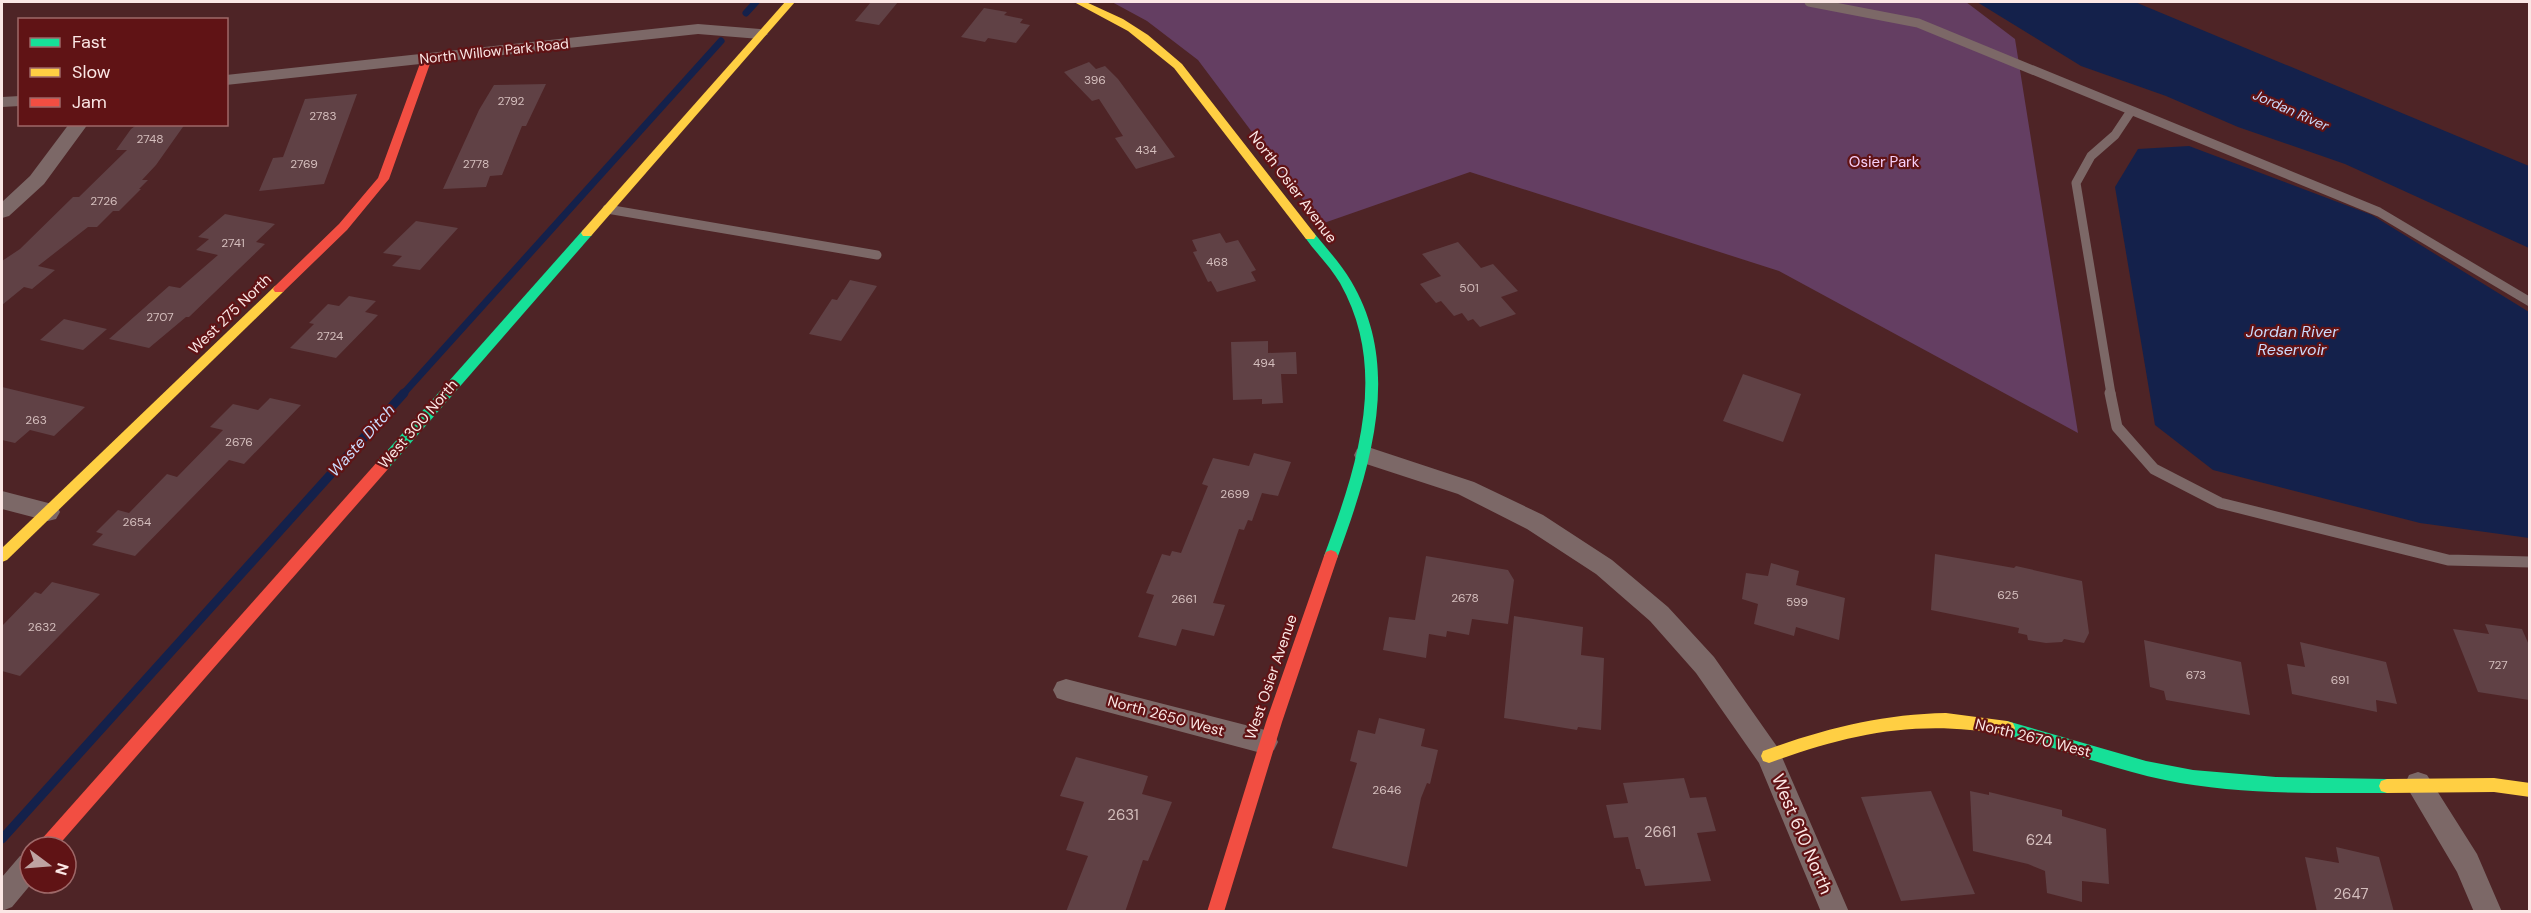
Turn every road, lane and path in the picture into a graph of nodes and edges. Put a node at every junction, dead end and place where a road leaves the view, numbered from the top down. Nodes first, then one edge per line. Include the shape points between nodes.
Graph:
1 (790, 2) edge
2 (1079, 2) edge
3 (1809, 2) edge
4 (760, 34) junction
5 (427, 58) junction
6 (228, 80) edge
7 (18, 101) edge
8 (2, 102) edge
9 (2131, 111) junction
10 (78, 126) edge
11 (607, 209) junction
12 (2, 212) edge
13 (877, 255) dead end
14 (2529, 302) edge
15 (1365, 455) junction
16 (2, 501) edge
17 (48, 512) junction
18 (2, 556) edge
19 (2529, 562) edge
20 (1066, 690) dead end
21 (1265, 742) junction
22 (1769, 756) junction
23 (2418, 784) junction
24 (2529, 790) edge
25 (57, 835) edge
26 (18, 879) edge
27 (2, 897) edge
28 (1215, 912) edge
29 (1835, 912) edge
30 (2488, 912) edge

1 - 4 street, West 300 North
2 - 15 street, North Osier Avenue via 1135,29 1167,53 1346,284 1364,323 1373,357 1374,392
3 - 9 lane via 1918,23
4 - 5 street, North Willow Park Road via 698,28
4 - 11 street, West 300 North
5 - 6 street, North Willow Park Road
5 - 17 street, West 275 North via 383,179 343,227
7 - 8 street
9 - 14 lane via 2379,212
9 - 19 lane via 2115,135 2091,156 2076,183 2116,427 2154,469 2220,503 2448,560
10 - 12 street via 37,180
11 - 13 lane
11 - 25 street, West 300 North
15 - 21 street, West Osier Avenue
15 - 22 street via 1466,488 1535,522 1604,567 1659,614 1705,665
16 - 17 street
17 - 18 street, West 275 North
20 - 21 street, North 2650 West
21 - 28 street, West Osier Avenue
22 - 23 street, North 2670 West via 1827,734 1889,720 1937,717 1998,726 2187,777 2254,786
22 - 29 street, West 610 North
23 - 24 street, North 2670 West via 2494,785
23 - 30 street via 2467,863
26 - 27 street

